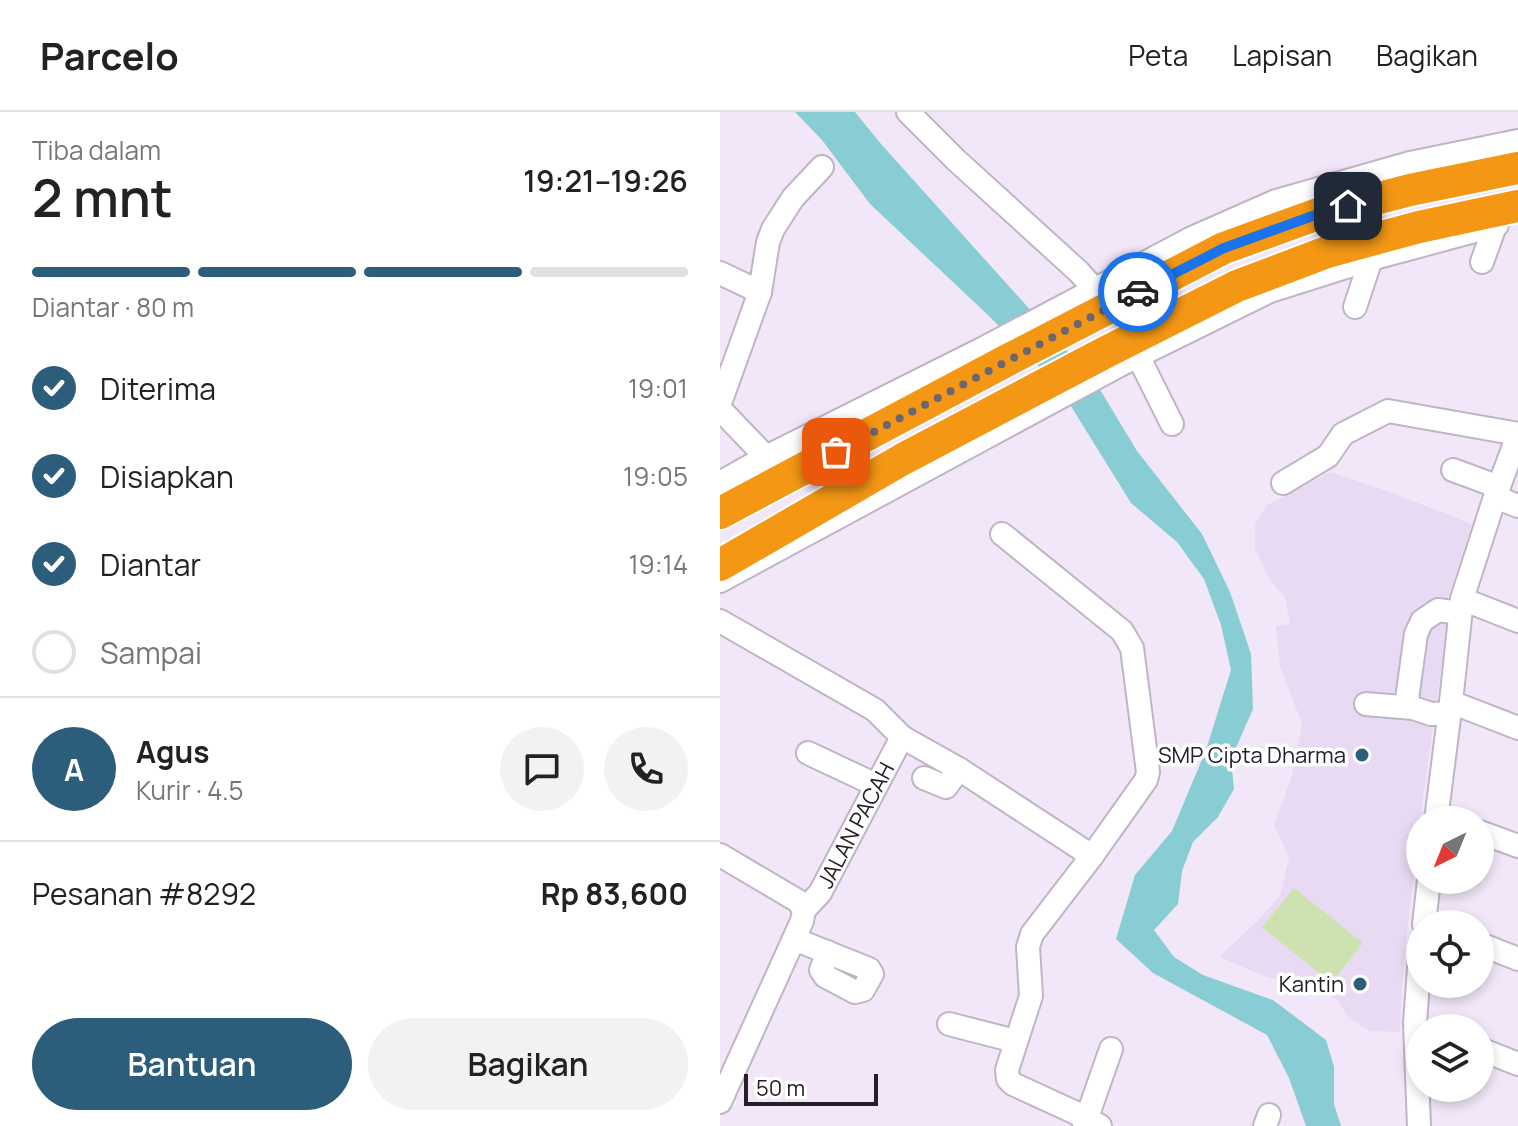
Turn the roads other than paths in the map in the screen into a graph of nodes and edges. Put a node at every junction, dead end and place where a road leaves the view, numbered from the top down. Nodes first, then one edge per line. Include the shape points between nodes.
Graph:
1 (908, 112) edge
2 (1518, 141) edge
3 (822, 167) dead end
4 (1518, 168) edge
5 (1414, 176) junction
6 (1506, 216) edge
7 (1518, 222) edge
8 (1371, 259) junction
9 (1482, 262) dead end
10 (720, 273) edge
11 (1095, 290) junction
12 (760, 292) junction
13 (1355, 307) dead end
14 (1076, 312) junction
15 (994, 355) junction
16 (1121, 358) junction
17 (1029, 404) junction
18 (720, 406) edge
19 (1172, 424) dead end
20 (886, 425) junction
21 (1518, 435) edge
22 (804, 453) junction
23 (766, 457) junction
24 (903, 459) junction
25 (1453, 470) dead end
26 (720, 483) edge
27 (1283, 483) dead end
28 (1497, 492) junction
29 (1518, 506) edge
30 (720, 513) edge
31 (1002, 534) dead end
32 (720, 565) edge
33 (720, 581) edge
34 (1461, 606) junction
35 (720, 621) edge
36 (1518, 621) edge
37 (1366, 704) dead end
38 (1451, 707) junction
39 (1413, 708) junction
40 (1518, 728) edge
41 (902, 737) junction
42 (808, 753) dead end
43 (959, 769) junction
44 (924, 778) dead end
45 (876, 785) junction
46 (1441, 806) edge
47 (1494, 837) edge
48 (1518, 846) edge
49 (720, 855) edge
50 (1092, 856) junction
51 (804, 910) junction
52 (794, 939) junction
53 (1494, 950) edge
54 (828, 952) dead end
55 (1518, 959) edge
56 (949, 1024) dead end
57 (1015, 1041) junction
58 (1111, 1049) dead end
59 (1494, 1055) edge
60 (1518, 1064) edge
61 (720, 1102) edge
62 (1419, 1102) edge
63 (1090, 1124) edge
64 (1419, 1126) edge

1 - 11 street
2 - 5 street
3 - 12 street via 773,229
4 - 5 highway
5 - 11 street via 1276,201
5 - 14 highway via 1224,248
6 - 7 street
6 - 8 street
6 - 9 street
6 - 16 highway via 1419,227 1327,252 1237,286
8 - 13 street
8 - 16 street via 1270,291
10 - 12 street
11 - 14 street
12 - 18 street
14 - 15 highway
15 - 20 highway
15 - 22 street
16 - 17 highway
16 - 19 street
17 - 24 highway
17 - 33 street
18 - 23 street
20 - 22 highway
20 - 24 highway via 904,426 918,435 919,442
21 - 27 street via 1388,411 1343,434 1328,456
21 - 28 street
22 - 23 street
22 - 30 highway
23 - 26 street
24 - 32 highway
25 - 28 street
28 - 29 street
28 - 34 street
31 - 50 street via 1122,631 1132,648 1148,772
34 - 36 street
34 - 38 street
34 - 39 street via 1438,610 1422,621 1407,699
35 - 41 street via 875,710
37 - 39 street
38 - 39 street via 1431,714
38 - 40 street
38 - 46 street
41 - 43 street
41 - 45 street, JALAN PACAH
42 - 45 street
43 - 44 street via 943,788
43 - 50 street
45 - 51 street, JALAN PACAH via 820,893
47 - 48 street
49 - 51 street via 798,901
50 - 57 street via 1032,934 1031,996
51 - 52 street, JALAN PACAH
52 - 54 street
52 - 61 street, JALAN PACAH
53 - 55 street
56 - 57 street
57 - 63 street via 1007,1070 1010,1082
58 - 63 street
59 - 60 street
62 - 64 street

